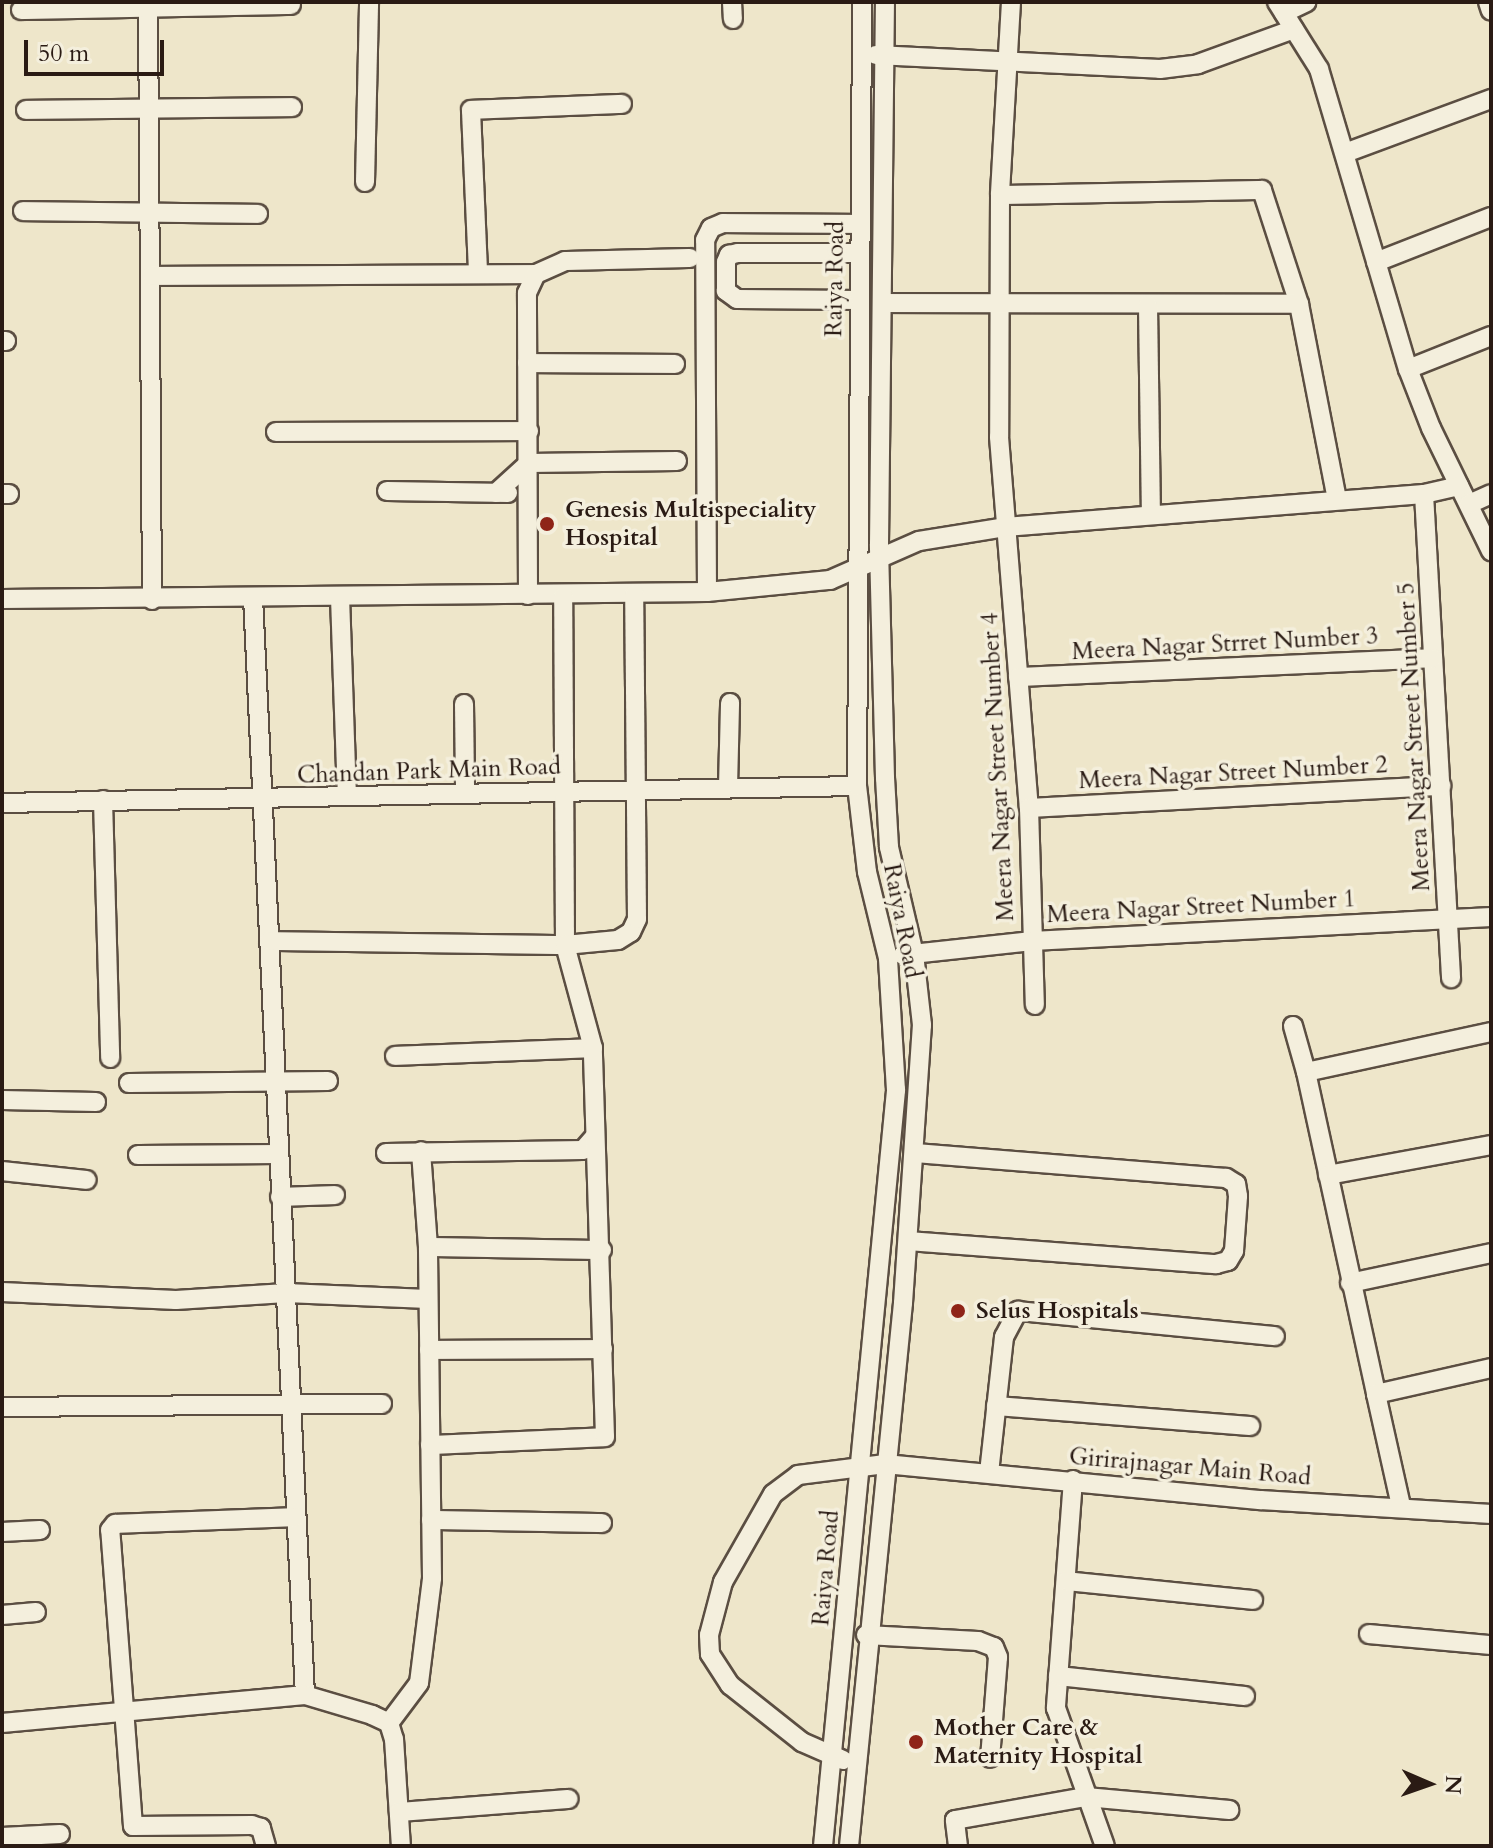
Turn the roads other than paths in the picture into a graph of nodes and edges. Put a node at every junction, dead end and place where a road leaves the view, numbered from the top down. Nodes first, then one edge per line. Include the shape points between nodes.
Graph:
1 (369, 2) edge
2 (862, 2) edge
3 (885, 2) edge
4 (1011, 2) edge
5 (1307, 2) edge
6 (1488, 2) edge
7 (291, 5) dead end
8 (148, 6) edge
9 (1280, 7) edge
10 (21, 10) dead end
11 (1491, 11) edge
12 (1294, 29) junction
13 (862, 54) junction
14 (885, 56) junction
15 (1006, 64) junction
16 (1491, 99) edge
17 (622, 104) dead end
18 (292, 107) dead end
19 (150, 108) junction
20 (26, 110) dead end
21 (1345, 153) junction
22 (365, 182) dead end
23 (1000, 195) junction
24 (23, 211) dead end
25 (152, 213) junction
26 (258, 214) dead end
27 (1491, 217) edge
28 (859, 224) junction
29 (859, 253) junction
30 (690, 258) dead end
31 (1376, 262) junction
32 (478, 271) junction
33 (536, 274) junction
34 (152, 276) junction
35 (858, 300) junction
36 (882, 303) junction
37 (1299, 304) junction
38 (1148, 305) junction
39 (998, 307) junction
40 (1491, 336) edge
41 (527, 363) junction
42 (675, 364) dead end
43 (1408, 369) junction
44 (529, 431) junction
45 (276, 432) dead end
46 (677, 461) dead end
47 (529, 463) junction
48 (1459, 486) junction
49 (387, 491) dead end
50 (496, 493) junction
51 (529, 493) junction
52 (1424, 494) junction
53 (1491, 494) edge
54 (1337, 499) junction
55 (1469, 504) junction
56 (1151, 512) junction
57 (1005, 527) junction
58 (1491, 551) edge
59 (880, 559) junction
60 (857, 570) junction
61 (707, 592) junction
62 (634, 594) junction
63 (533, 595) junction
64 (563, 596) junction
65 (253, 597) junction
66 (340, 597) junction
67 (2, 599) edge
68 (152, 600) junction
69 (563, 631) junction
70 (1433, 658) junction
71 (1018, 677) junction
72 (730, 703) dead end
73 (464, 704) dead end
74 (857, 786) junction
75 (1441, 786) junction
76 (728, 787) junction
77 (638, 789) junction
78 (465, 790) junction
79 (561, 791) junction
80 (347, 796) junction
81 (103, 800) junction
82 (259, 800) junction
83 (2, 803) edge
84 (1029, 808) junction
85 (1491, 917) edge
86 (1448, 918) junction
87 (269, 941) junction
88 (1032, 941) junction
89 (565, 945) junction
90 (914, 954) junction
91 (888, 958) junction
92 (1451, 978) dead end
93 (1035, 1005) dead end
94 (1293, 1026) dead end
95 (1491, 1032) edge
96 (593, 1048) junction
97 (395, 1056) dead end
98 (110, 1058) dead end
99 (1306, 1072) junction
100 (275, 1081) junction
101 (328, 1081) dead end
102 (129, 1083) dead end
103 (2, 1100) edge
104 (96, 1102) dead end
105 (595, 1136) junction
106 (1491, 1145) edge
107 (421, 1151) junction
108 (386, 1153) dead end
109 (915, 1153) junction
110 (279, 1154) junction
111 (138, 1155) dead end
112 (2, 1171) edge
113 (1328, 1175) junction
114 (87, 1180) dead end
115 (335, 1195) dead end
116 (280, 1197) junction
117 (908, 1241) junction
118 (428, 1247) junction
119 (602, 1250) junction
120 (1491, 1253) edge
121 (1350, 1283) junction
122 (2, 1292) edge
123 (286, 1293) junction
124 (428, 1299) junction
125 (1275, 1336) dead end
126 (603, 1349) junction
127 (429, 1350) junction
128 (1491, 1368) edge
129 (1376, 1394) junction
130 (382, 1404) dead end
131 (291, 1406) junction
132 (996, 1406) junction
133 (2, 1407) edge
134 (1250, 1426) dead end
135 (430, 1445) junction
136 (860, 1463) junction
137 (885, 1464) junction
138 (989, 1473) junction
139 (1073, 1480) junction
140 (1401, 1506) junction
141 (1491, 1514) edge
142 (296, 1517) junction
143 (431, 1520) junction
144 (602, 1523) dead end
145 (40, 1530) dead end
146 (2, 1532) edge
147 (1066, 1581) junction
148 (1253, 1600) dead end
149 (36, 1612) dead end
150 (2, 1615) edge
151 (1369, 1634) dead end
152 (866, 1635) junction
153 (1491, 1645) edge
154 (1058, 1676) junction
155 (305, 1695) junction
156 (1245, 1696) dead end
157 (123, 1712) junction
158 (2, 1723) edge
159 (389, 1723) junction
160 (832, 1755) junction
161 (990, 1758) dead end
162 (856, 1765) junction
163 (1086, 1797) junction
164 (569, 1799) dead end
165 (1229, 1810) dead end
166 (399, 1812) junction
167 (133, 1826) junction
168 (60, 1834) dead end
169 (2, 1837) edge
170 (134, 1846) edge
171 (266, 1846) edge
172 (401, 1846) edge
173 (823, 1846) edge
174 (849, 1846) edge
175 (958, 1846) edge
176 (1105, 1846) edge

1 - 22 street
2 - 13 street, Raiya Road
3 - 14 street, Raiya Road
4 - 15 street, Meera Nagar Street Number 4
5 - 9 street
6 - 11 street
7 - 8 street
8 - 10 street
8 - 19 street
9 - 12 street
12 - 15 street via 1228,55 1172,67 1109,70
12 - 21 street via 1319,69
13 - 14 street
13 - 28 street, Raiya Road
14 - 15 street
14 - 36 street, Raiya Road
15 - 23 street, Meera Nagar Street Number 4
16 - 21 street
17 - 32 street via 471,110
18 - 19 street
19 - 20 street
19 - 25 street
21 - 31 street
23 - 37 street via 1262,190
23 - 39 street, Meera Nagar Street Number 4
24 - 25 street
25 - 26 street
25 - 34 street
27 - 31 street
28 - 29 street, Raiya Road
28 - 61 street via 723,223 711,228 705,240
29 - 35 street, Raiya Road
29 - 35 street via 738,253 726,262 726,291 737,299
30 - 33 street via 565,261
31 - 43 street
32 - 33 street
32 - 34 street
33 - 41 street via 527,293
34 - 68 street
35 - 60 street, Raiya Road
36 - 39 street
36 - 59 street, Raiya Road
37 - 38 street
37 - 54 street
38 - 39 street
38 - 56 street
39 - 57 street, Meera Nagar Street Number 4
40 - 43 street
41 - 42 street
41 - 44 street
43 - 48 street
44 - 45 street
44 - 47 street
46 - 47 street
47 - 50 street
47 - 51 street
48 - 52 street
48 - 55 street
49 - 50 street
50 - 51 street
51 - 63 street
52 - 54 street
52 - 70 street, Meera Nagar Street Number 5
53 - 55 street
54 - 56 street
55 - 58 street
56 - 57 street
57 - 59 street via 919,541
57 - 71 street, Meera Nagar Street Number 4
59 - 60 street
59 - 90 street, Raiya Road via 889,847
60 - 61 street via 812,583
60 - 74 street, Raiya Road
61 - 62 street
62 - 64 street
62 - 77 street
63 - 64 street
63 - 66 street
63 - 69 street
64 - 69 street
65 - 66 street
65 - 68 street
65 - 82 street
66 - 80 street
67 - 68 street
69 - 79 street
70 - 71 street, Meera Nagar Strret Number 3
70 - 75 street, Meera Nagar Street Number 5
71 - 84 street, Meera Nagar Street Number 4
72 - 76 street
73 - 78 street
74 - 76 street, Chandan Park Main Road
74 - 91 street, Raiya Road via 867,872
75 - 84 street, Meera Nagar Street Number 2
75 - 86 street, Meera Nagar Street Number 5
76 - 77 street, Chandan Park Main Road
77 - 79 street, Chandan Park Main Road
77 - 89 street via 637,919 631,932 618,940
78 - 79 street, Chandan Park Main Road
78 - 80 street, Chandan Park Main Road
79 - 89 street
80 - 82 street, Chandan Park Main Road
81 - 82 street, Chandan Park Main Road
81 - 83 street, Chandan Park Main Road
81 - 98 street
82 - 87 street
84 - 88 street, Meera Nagar Street Number 4
85 - 86 street, Meera Nagar Street Number 1
86 - 88 street, Meera Nagar Street Number 1
86 - 92 street, Meera Nagar Street Number 5
87 - 89 street
87 - 100 street
88 - 90 street, Meera Nagar Street Number 1
88 - 93 street, Meera Nagar Street Number 4
89 - 96 street
90 - 91 street, Meera Nagar Street Number 1
90 - 109 street, Raiya Road via 922,1025
91 - 136 street, Raiya Road via 896,1090
94 - 99 street
95 - 99 street
96 - 97 street
96 - 105 street
99 - 113 street
100 - 101 street
100 - 102 street
100 - 110 street
103 - 104 street
105 - 107 street via 583,1150
105 - 119 street
106 - 113 street
107 - 108 street
107 - 118 street
109 - 117 street, Raiya Road
109 - 117 street via 1226,1178 1236,1184 1238,1196 1234,1251 1228,1261 1216,1264
110 - 111 street
110 - 116 street
112 - 114 street
113 - 121 street
115 - 116 street
116 - 123 street
117 - 137 street, Raiya Road
118 - 119 street
118 - 124 street
119 - 126 street
120 - 121 street
121 - 129 street
122 - 123 street via 176,1300
123 - 124 street
123 - 131 street
124 - 127 street
125 - 132 street via 1018,1311 1004,1337
126 - 127 street
126 - 135 street via 605,1437
127 - 135 street
128 - 129 street
129 - 140 street
130 - 131 street
131 - 133 street
131 - 142 street
132 - 134 street
132 - 138 street
135 - 143 street
136 - 137 street, Girirajnagar Main Road
136 - 160 street, Raiya Road
136 - 160 street, Girirajnagar Main Road via 798,1475 773,1494 723,1582 709,1635 710,1654 730,1685 802,1742
137 - 138 street, Girirajnagar Main Road
137 - 152 street, Raiya Road
138 - 139 street, Girirajnagar Main Road
139 - 140 street, Girirajnagar Main Road via 1261,1500
139 - 147 street
140 - 141 street, Girirajnagar Main Road
142 - 155 street
142 - 157 street via 115,1524 110,1536
143 - 144 street
143 - 159 street via 424,1661 419,1683
145 - 146 street
147 - 148 street
147 - 154 street
149 - 150 street
151 - 153 street
152 - 161 street via 978,1641 994,1647 998,1657
152 - 162 street, Raiya Road
154 - 156 street
154 - 163 street via 1056,1708
155 - 157 street
155 - 159 street
157 - 158 street
157 - 167 street
159 - 166 street
160 - 162 street, Girirajnagar Main Road
160 - 173 street, Raiya Road
162 - 174 street, Raiya Road
163 - 165 street
163 - 175 street via 955,1820
163 - 176 street
164 - 166 street
166 - 172 street
167 - 170 street
167 - 171 street via 252,1825 261,1828
168 - 169 street

